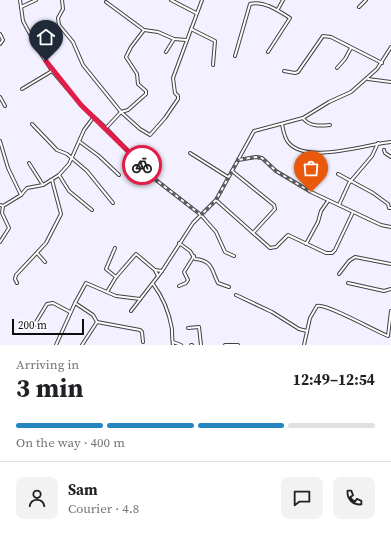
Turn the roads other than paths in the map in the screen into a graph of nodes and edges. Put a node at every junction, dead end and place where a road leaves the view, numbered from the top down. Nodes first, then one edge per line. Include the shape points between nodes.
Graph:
1 (20, 0) edge
2 (36, 0) edge
3 (62, 0) edge
4 (173, 0) edge
5 (202, 0) edge
6 (283, 0) edge
7 (366, 0) edge
8 (106, 2) dead end
9 (21, 7) junction
10 (359, 8) dead end
11 (278, 10) junction
12 (196, 13) junction
13 (191, 29) junction
14 (144, 30) junction
15 (0, 34) edge
16 (174, 39) junction
17 (186, 40) junction
18 (0, 44) edge
19 (351, 48) junction
20 (391, 48) edge
21 (166, 52) dead end
22 (268, 52) dead end
23 (235, 56) dead end
24 (382, 63) junction
25 (213, 65) dead end
26 (337, 68) dead end
27 (52, 71) junction
28 (284, 71) dead end
29 (368, 79) junction
30 (391, 82) edge
31 (22, 89) dead end
32 (0, 97) edge
33 (5, 106) dead end
34 (121, 112) junction
35 (93, 118) junction
36 (303, 118) junction
37 (32, 124) dead end
38 (282, 124) junction
39 (330, 125) dead end
40 (106, 128) junction
41 (0, 141) edge
42 (80, 142) junction
43 (391, 142) edge
44 (378, 143) junction
45 (384, 150) dead end
46 (190, 152) dead end
47 (391, 156) edge
48 (71, 158) junction
49 (238, 160) junction
50 (29, 163) dead end
51 (232, 171) junction
52 (338, 174) dead end
53 (59, 175) junction
54 (119, 175) dead end
55 (228, 178) junction
56 (52, 180) junction
57 (352, 181) junction
58 (43, 185) junction
59 (21, 196) junction
60 (216, 200) junction
61 (329, 201) junction
62 (113, 203) dead end
63 (339, 205) junction
64 (1, 206) edge
65 (391, 208) edge
66 (92, 210) dead end
67 (353, 212) junction
68 (201, 215) junction
69 (391, 226) edge
70 (253, 234) junction
71 (0, 242) edge
72 (179, 243) junction
73 (306, 244) junction
74 (115, 248) dead end
75 (37, 252) junction
76 (194, 256) junction
77 (234, 256) dead end
78 (45, 262) dead end
79 (391, 264) edge
80 (155, 270) junction
81 (162, 271) junction
82 (339, 274) dead end
83 (158, 276) junction
84 (116, 278) junction
85 (18, 283) dead end
86 (348, 283) dead end
87 (153, 284) junction
88 (179, 286) dead end
89 (228, 287) dead end
90 (391, 289) edge
91 (107, 292) junction
92 (236, 295) dead end
93 (140, 300) junction
94 (75, 303) junction
95 (132, 311) dead end
96 (391, 311) edge
97 (71, 312) junction
98 (97, 322) junction
99 (33, 328) dead end
100 (188, 328) dead end
101 (307, 331) junction
102 (388, 336) junction
103 (391, 338) edge
104 (143, 342) dead end
105 (173, 343) edge
106 (56, 345) edge
107 (82, 345) edge
108 (181, 345) edge
109 (201, 345) edge
110 (225, 345) edge
111 (238, 345) edge
112 (304, 345) edge

1 - 9 street
2 - 9 street
3 - 34 street via 63,10 58,18 59,25 73,42 83,65
4 - 12 street
5 - 12 street
6 - 11 street
7 - 10 street
8 - 14 street
9 - 27 street via 23,21
11 - 22 street via 290,18
11 - 23 street via 270,5 250,4
12 - 13 street
13 - 17 street
13 - 25 street via 215,41
14 - 16 street via 158,32
14 - 34 street via 126,57 137,74 138,84 146,94 128,110
15 - 18 street via 3,40
16 - 17 street
16 - 21 street
17 - 34 street via 173,78 178,99 158,127 150,135
19 - 24 street
19 - 26 street via 346,59
19 - 28 street via 323,36 298,72
20 - 24 street
24 - 29 street
27 - 31 street
27 - 35 street
29 - 30 street
29 - 36 street via 351,92
32 - 33 street
34 - 40 street
35 - 40 street
35 - 42 street via 84,130
36 - 38 street
36 - 39 street via 318,126
37 - 48 street via 57,150
38 - 44 street via 287,142 307,151 335,152
38 - 49 street via 254,131
40 - 68 street via 156,180
41 - 59 street via 8,168
42 - 48 street
42 - 54 street
43 - 44 street
44 - 57 street via 372,156
45 - 47 street
46 - 55 street
48 - 53 street
48 - 62 street via 92,176
49 - 51 street
49 - 61 street via 262,158 276,171
50 - 58 street
51 - 55 street
51 - 70 street via 274,205 275,209
52 - 57 street
53 - 56 street
53 - 66 street via 69,191
55 - 60 street
56 - 58 street
56 - 75 street via 61,214 48,239
57 - 63 street
57 - 65 street via 373,193
58 - 59 street via 27,188
59 - 64 street
60 - 68 street
60 - 70 street
61 - 63 street
61 - 73 street
63 - 67 street
64 - 71 street via 9,228
67 - 69 street via 381,225
67 - 73 street via 332,253 322,252
68 - 72 street
68 - 77 street via 216,232 225,252
70 - 73 street via 270,248 276,247 288,235
72 - 76 street
72 - 81 street
74 - 84 street via 106,269
75 - 78 street
75 - 85 street via 16,275
76 - 88 street via 184,272 186,283
76 - 89 street via 212,269 218,283
79 - 82 street via 355,257
80 - 81 street
80 - 83 street
80 - 84 street via 136,254
81 - 83 street
83 - 87 street
84 - 91 street
86 - 90 street via 384,291
87 - 93 street
87 - 105 street via 167,309
91 - 93 street
91 - 94 street via 86,283
92 - 101 street
93 - 95 street
94 - 97 street
94 - 98 street
96 - 102 street
97 - 99 street via 53,303 47,304
97 - 106 street
98 - 104 street via 140,330
98 - 107 street
100 - 109 street via 199,327
101 - 102 street via 312,312 321,305
101 - 112 street
102 - 103 street
105 - 108 street
110 - 111 street

